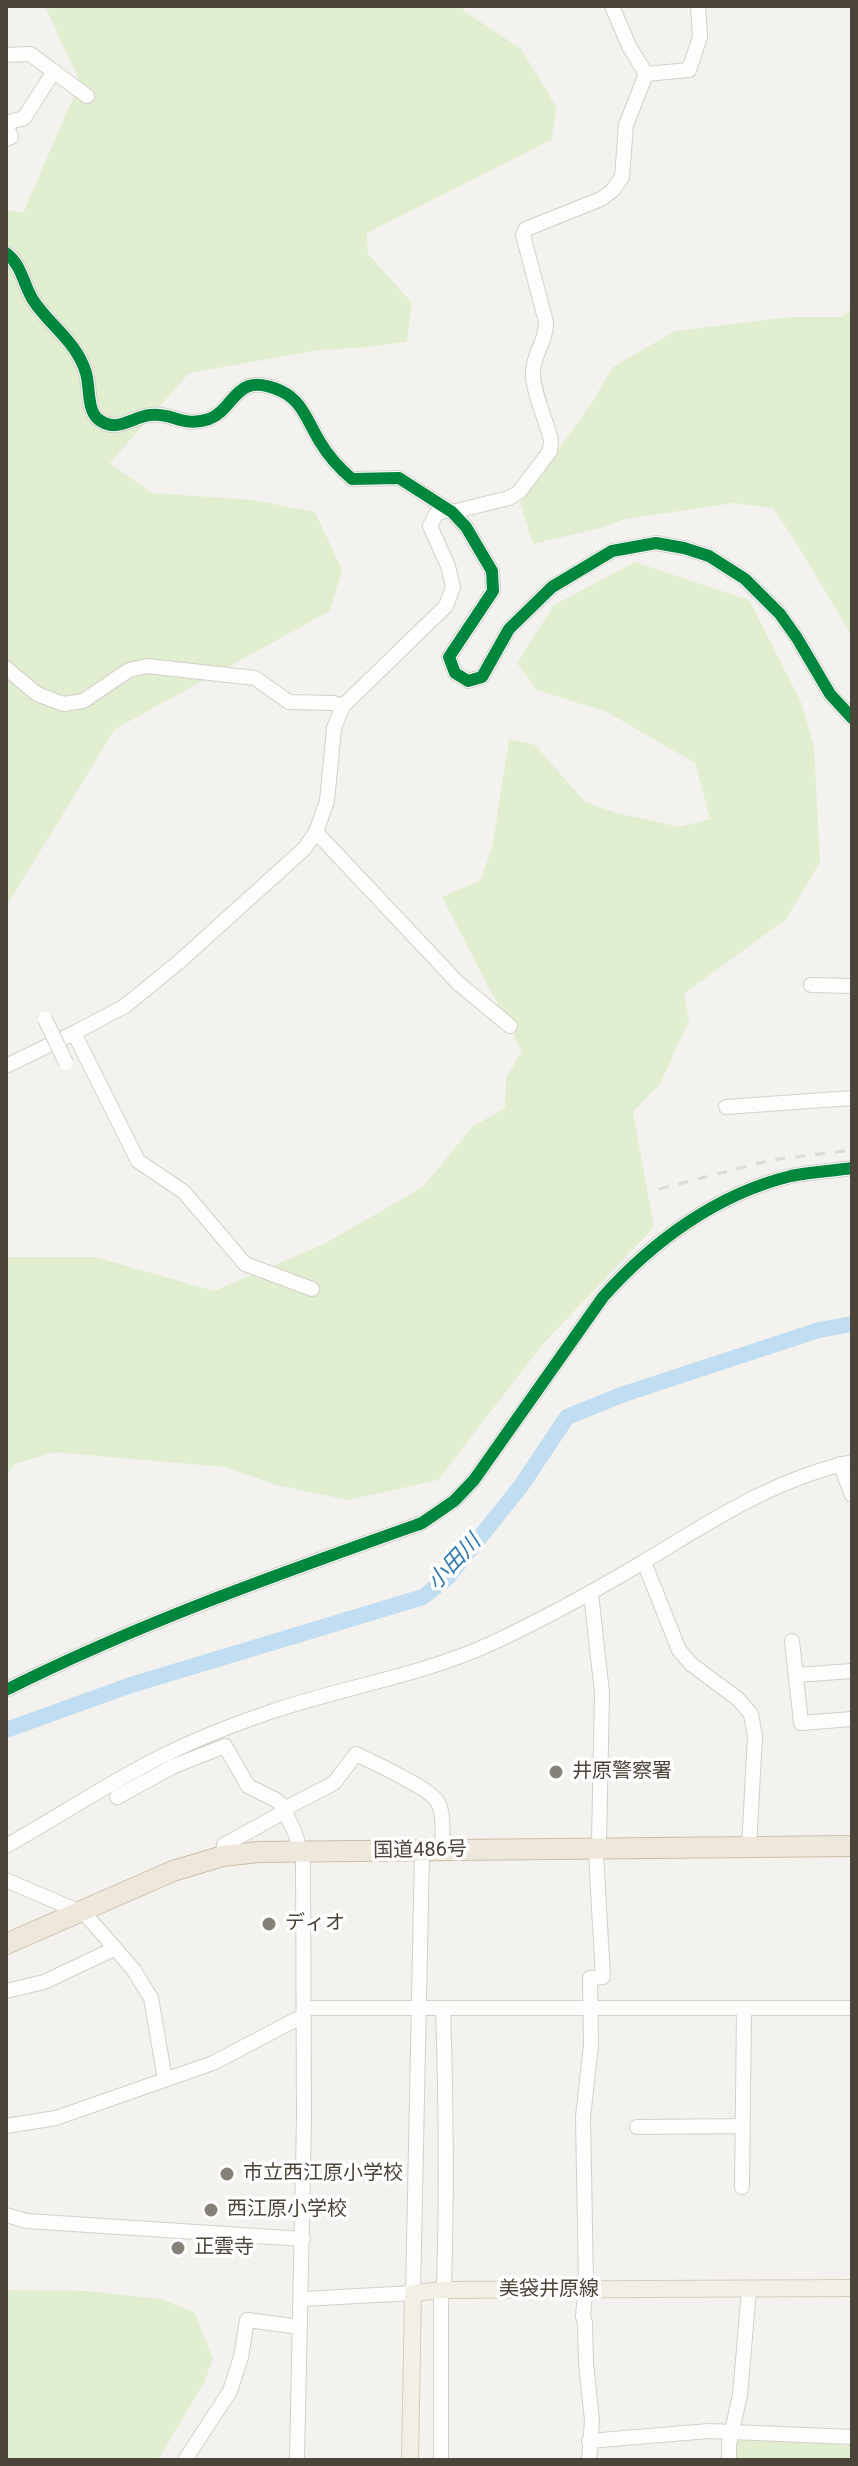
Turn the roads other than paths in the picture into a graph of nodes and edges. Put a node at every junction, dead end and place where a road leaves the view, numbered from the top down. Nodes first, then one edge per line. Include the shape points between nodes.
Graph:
1 (612, 6) edge
2 (698, 6) edge
3 (6, 55) edge
4 (54, 71) junction
5 (646, 74) junction
6 (87, 96) dead end
7 (6, 123) edge
8 (6, 139) edge
9 (6, 253) edge
10 (428, 498) junction
11 (449, 511) junction
12 (430, 526) junction
13 (6, 668) edge
14 (343, 706) junction
15 (852, 718) edge
16 (316, 832) junction
17 (811, 985) dead end
18 (852, 986) edge
19 (45, 1019) dead end
20 (510, 1026) dead end
21 (74, 1033) junction
22 (66, 1063) dead end
23 (6, 1066) edge
24 (852, 1098) edge
25 (726, 1107) dead end
26 (852, 1168) edge
27 (312, 1289) dead end
28 (846, 1463) edge
29 (852, 1495) edge
30 (644, 1562) junction
31 (591, 1593) junction
32 (792, 1641) dead end
33 (852, 1671) edge
34 (796, 1675) junction
35 (6, 1690) edge
36 (852, 1719) edge
37 (243, 1722) junction
38 (197, 1740) junction
39 (224, 1744) junction
40 (115, 1781) junction
41 (144, 1783) junction
42 (117, 1797) dead end
43 (285, 1810) junction
44 (6, 1846) edge
45 (852, 1846) edge
46 (749, 1847) junction
47 (597, 1848) junction
48 (300, 1851) junction
49 (432, 1851) junction
50 (223, 1856) junction
51 (6, 1880) edge
52 (79, 1912) junction
53 (6, 1944) edge
54 (114, 1949) junction
55 (6, 1991) edge
56 (420, 2008) junction
57 (443, 2008) junction
58 (591, 2008) junction
59 (852, 2008) edge
60 (744, 2009) junction
61 (304, 2013) junction
62 (165, 2079) junction
63 (6, 2126) edge
64 (743, 2126) junction
65 (637, 2127) dead end
66 (742, 2187) dead end
67 (6, 2215) edge
68 (303, 2239) junction
69 (852, 2288) edge
70 (584, 2289) junction
71 (443, 2290) junction
72 (749, 2290) junction
73 (413, 2293) junction
74 (302, 2299) junction
75 (300, 2327) junction
76 (732, 2431) junction
77 (852, 2437) edge
78 (589, 2441) junction
79 (185, 2460) edge
80 (297, 2460) edge
81 (410, 2460) edge
82 (441, 2460) edge
83 (589, 2460) edge
84 (729, 2460) edge

1 - 5 street
2 - 5 street via 700,37 689,70
3 - 4 street via 30,54
4 - 6 street
4 - 7 street via 24,118
5 - 11 street via 626,125 622,177 613,190 526,229 523,235 546,322 532,376 550,451 509,498
7 - 8 street via 11,137
9 - 10 street via 16,262 33,299 83,363 92,408 106,424 159,414 197,422 218,414 235,393 263,386 301,406 321,443 352,479 399,478
10 - 11 street
10 - 12 street
11 - 12 street via 436,514
11 - 15 street via 466,527 492,571 493,591 449,657 455,673 468,681 482,677 509,629 552,587 612,551 656,543 709,556 745,579 780,614 830,694
12 - 14 street via 453,587 446,606
13 - 14 street via 37,694 63,704 83,701 129,670 147,666 255,678 289,702
14 - 16 street via 334,728 327,801
16 - 20 street via 458,983
16 - 21 street via 304,849 180,961 125,1006
17 - 18 street
19 - 22 street, bridge
21 - 23 street
21 - 27 street via 138,1161 184,1192 245,1264
24 - 25 street
26 - 35 street via 792,1176 745,1191 701,1213 627,1269 474,1480 422,1523 195,1606
28 - 29 street
28 - 30 street via 747,1500
30 - 31 street
30 - 46 street via 685,1658 751,1714 755,1736
31 - 37 street via 450,1661
31 - 47 street via 602,1693
32 - 34 street
33 - 34 street
34 - 36 street via 801,1723
37 - 38 street
37 - 39 street
38 - 39 street
38 - 40 street
39 - 41 street
39 - 43 street via 248,1786
40 - 41 street
40 - 44 street
41 - 42 street
43 - 48 street
43 - 49 street via 334,1783 356,1754 437,1799 440,1810
43 - 50 street via 224,1845
45 - 46 highway, 国道486号
46 - 47 highway, 国道486号
47 - 49 highway, 国道486号
47 - 58 street via 603,1977 590,1978
48 - 49 highway, 国道486号
48 - 50 highway, 国道486号
48 - 61 street
49 - 56 street
50 - 52 highway, 国道486号 via 173,1871
51 - 52 street
52 - 53 highway, 国道486号
52 - 54 street
54 - 55 street via 44,1982
54 - 62 street via 151,1998
56 - 57 street
56 - 61 street
56 - 73 street
57 - 58 street
57 - 71 street
58 - 60 street
58 - 70 street via 583,2117
59 - 60 street
60 - 64 street
61 - 62 street via 213,2063
61 - 68 street
62 - 63 street via 56,2118
64 - 65 street
64 - 66 street
67 - 68 street via 27,2221
68 - 74 street
69 - 72 main road, 美袋井原線
70 - 71 main road, 美袋井原線
70 - 72 main road, 美袋井原線
70 - 78 street
71 - 73 main road, 美袋井原線
71 - 82 street
72 - 76 street
73 - 74 street
73 - 81 main road
74 - 75 street
75 - 79 street via 247,2320 230,2391
75 - 80 street
76 - 77 street
76 - 78 street
76 - 84 street
78 - 83 street

